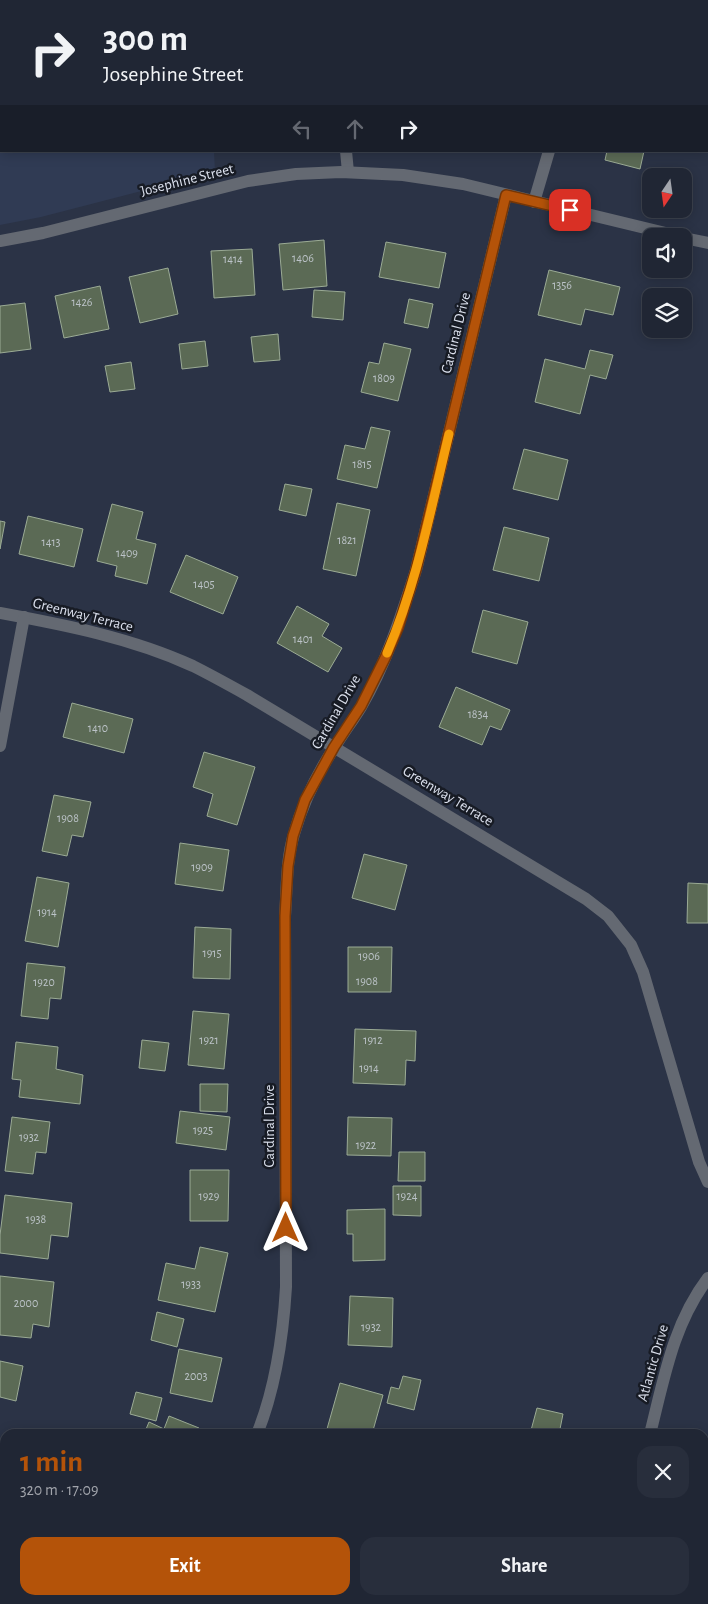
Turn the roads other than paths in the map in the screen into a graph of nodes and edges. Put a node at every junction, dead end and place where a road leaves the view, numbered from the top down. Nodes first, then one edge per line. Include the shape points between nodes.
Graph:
1 (346, 152) edge
2 (548, 152) edge
3 (348, 172) junction
4 (506, 195) junction
5 (534, 202) junction
6 (644, 228) edge
7 (692, 240) edge
8 (0, 241) edge
9 (708, 244) edge
10 (0, 613) edge
11 (24, 618) junction
12 (0, 746) edge
13 (334, 747) junction
14 (708, 1182) edge
15 (708, 1278) edge
16 (259, 1429) edge
17 (651, 1429) edge

1 - 3 street
2 - 5 street
3 - 4 street, Josephine Street via 403,175 463,184
3 - 8 street, Josephine Street via 296,174 248,181
4 - 5 street, Josephine Street
4 - 13 street, Cardinal Drive via 418,560 398,628 361,706
5 - 6 street, Josephine Street
7 - 9 street
10 - 11 street, Greenway Terrace
11 - 12 street
11 - 13 street, Greenway Terrace via 88,631 192,666
13 - 14 street, Greenway Terrace via 586,899 608,916 631,945 643,972 699,1162
13 - 16 street, Cardinal Drive via 305,800 293,836 288,866 285,916 286,1287 278,1363
15 - 17 street, Atlantic Drive via 674,1340

